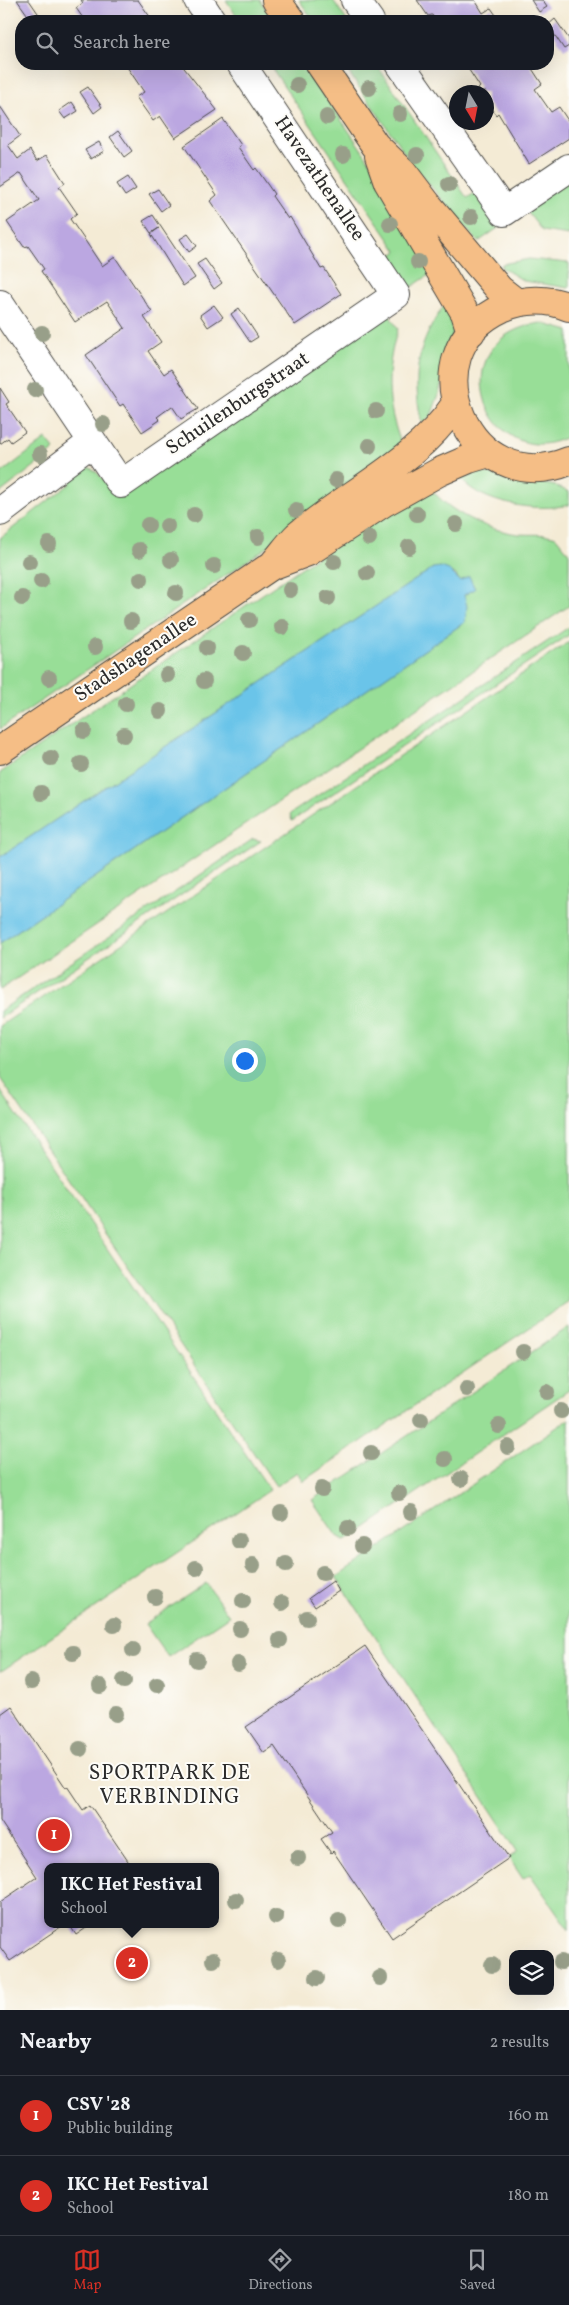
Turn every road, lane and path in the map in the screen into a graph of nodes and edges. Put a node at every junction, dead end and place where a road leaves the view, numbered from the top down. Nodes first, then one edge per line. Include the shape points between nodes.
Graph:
1 (198, 0) edge
2 (276, 0) edge
3 (355, 0) edge
4 (208, 15) edge
5 (286, 15) edge
6 (366, 15) edge
7 (245, 70) edge
8 (324, 70) edge
9 (404, 70) edge
10 (375, 145) junction
11 (569, 168) edge
12 (396, 295) joint
13 (517, 303) junction
14 (0, 304) edge
15 (569, 307) edge
16 (471, 332) junction
17 (456, 405) junction
18 (91, 443) junction
19 (489, 453) junction
20 (566, 466) edge
21 (0, 512) edge
22 (271, 566) junction
23 (0, 750) edge

1 - 4 street
2 - 5 main road
3 - 6 street
7 - 12 street, Havezathenallee
8 - 10 main road
9 - 11 street via 504,212
10 - 13 main road via 403,172 499,289
10 - 16 main road via 388,182 454,292
12 - 18 street, Schuilenburgstraat via 121,484
13 - 15 main road via 546,301
13 - 16 main road via 492,314
14 - 18 street, Schuilenburgstraat
16 - 17 main road via 455,367
17 - 19 main road via 468,432
17 - 22 main road, Stadshagenallee via 443,424 421,444 296,537
18 - 21 street
19 - 20 main road via 524,467
19 - 22 main road, Stadshagenallee via 439,472 383,503 308,552
22 - 23 main road, Stadshagenallee

